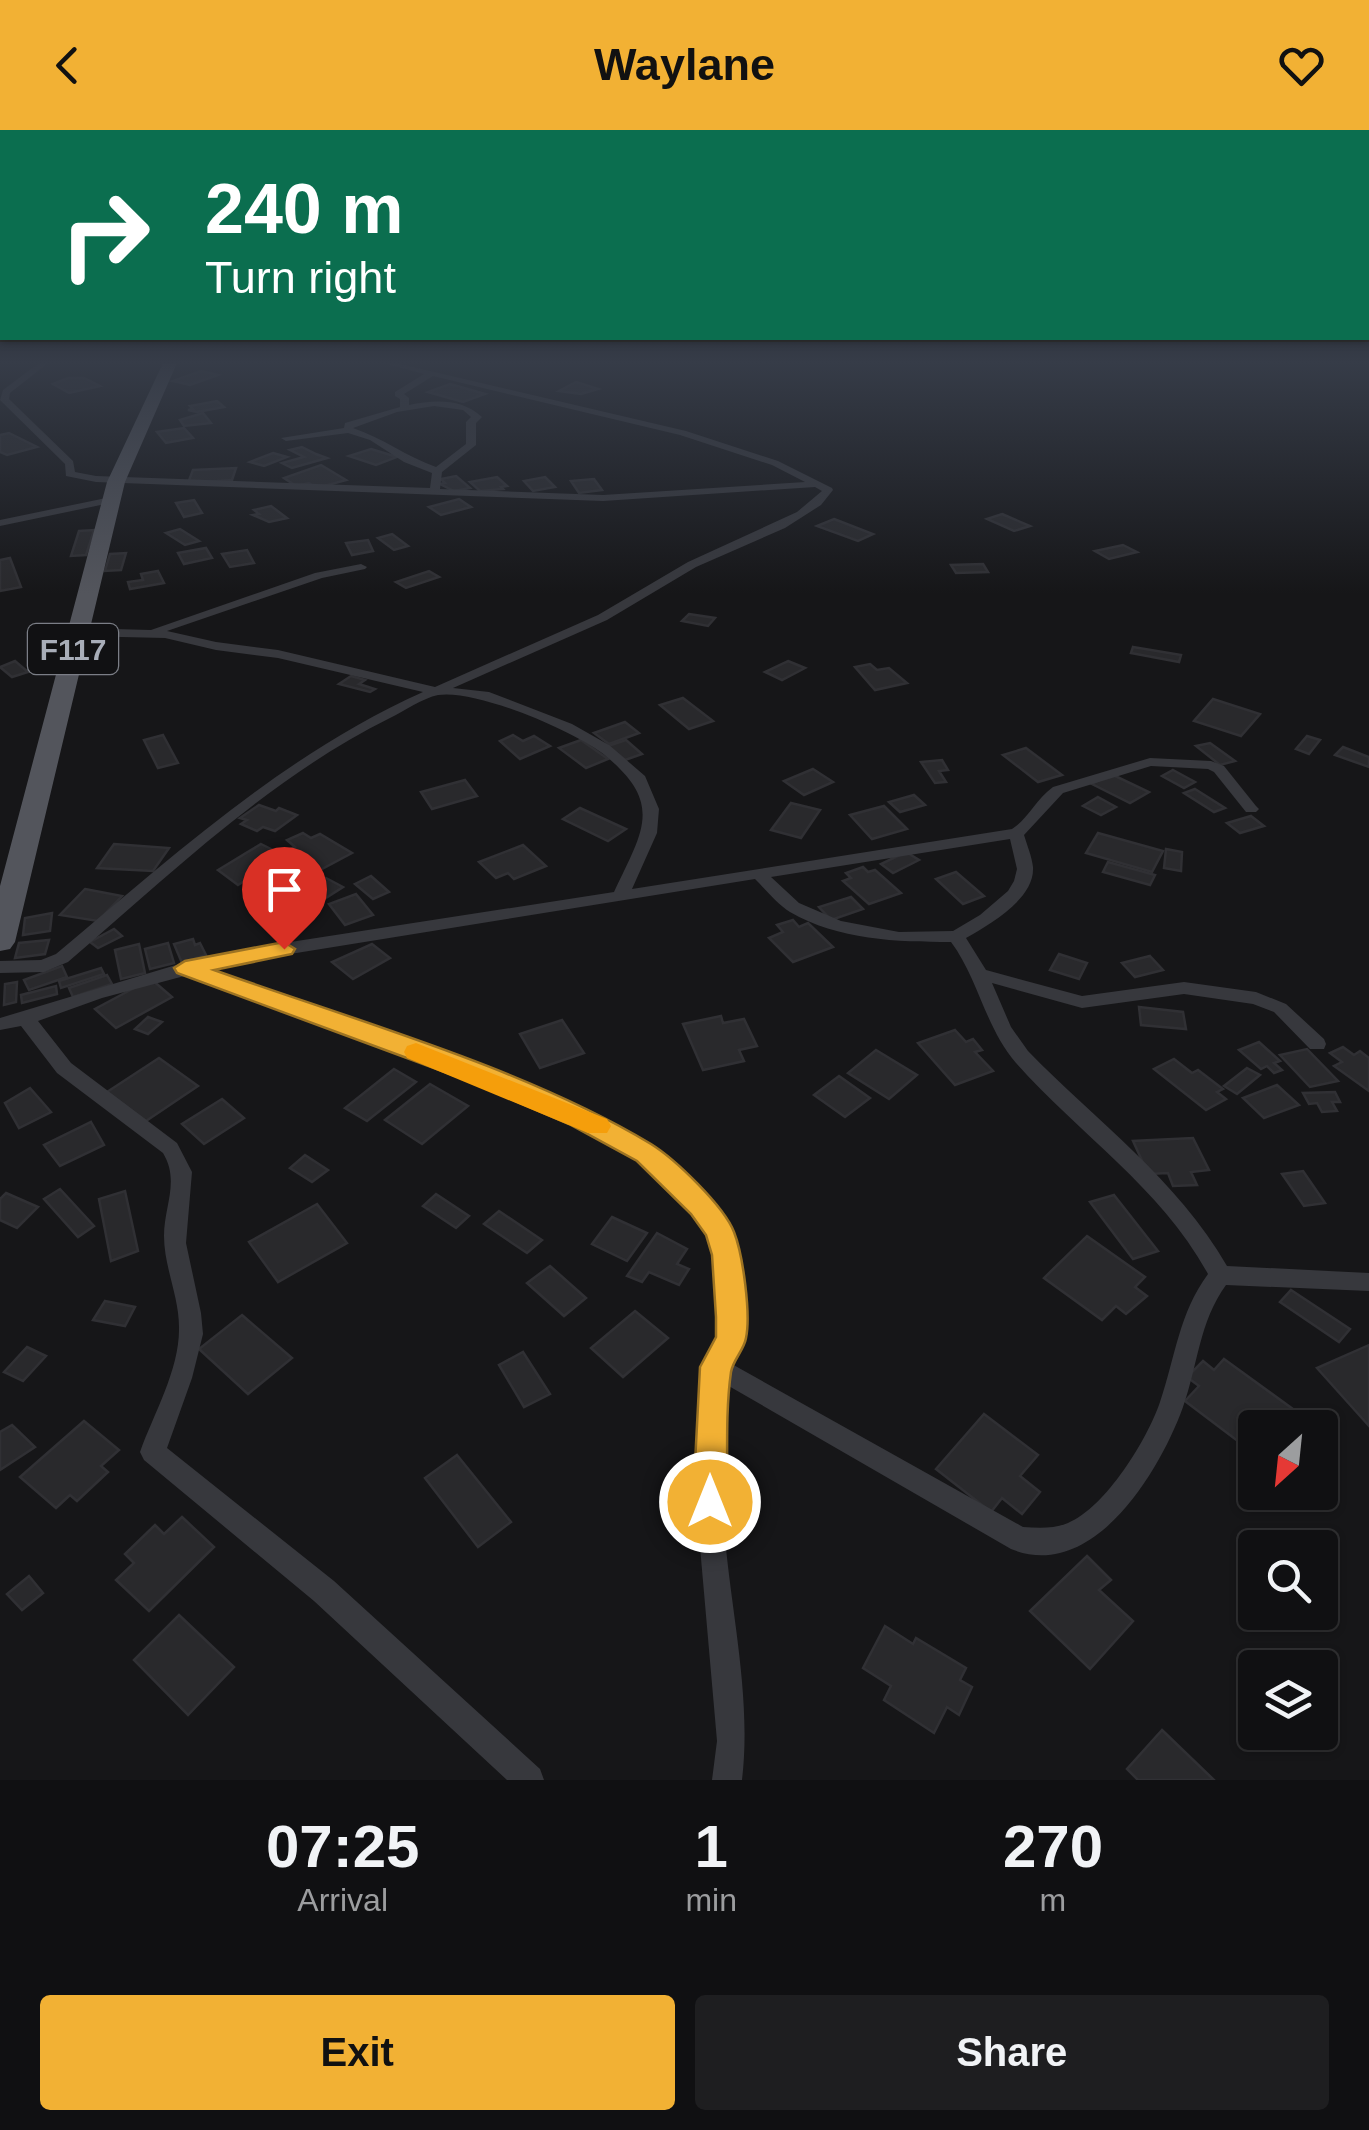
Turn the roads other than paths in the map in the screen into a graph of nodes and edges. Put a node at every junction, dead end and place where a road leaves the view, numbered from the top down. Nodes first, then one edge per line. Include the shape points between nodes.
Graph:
1 (45, 440) edge
2 (136, 440) edge
3 (376, 440) edge
4 (471, 440) edge
5 (704, 440) edge
6 (436, 471) junction
7 (818, 484) junction
8 (113, 491) junction
9 (435, 492) junction
10 (0, 523) edge
11 (361, 567) dead end
12 (78, 632) junction
13 (148, 634) junction
14 (435, 690) junction
15 (1251, 810) dead end
16 (1016, 833) junction
17 (758, 874) junction
18 (621, 894) junction
19 (956, 936) junction
20 (0, 941) edge
21 (0, 967) edge
22 (185, 968) junction
23 (977, 973) junction
24 (27, 1020) junction
25 (0, 1024) edge
26 (1317, 1044) dead end
27 (1220, 1276) junction
28 (1369, 1282) edge
29 (716, 1367) junction
30 (529, 1780) edge
31 (727, 1780) edge

1 - 8 street via 70,463 70,474
2 - 8 main road, F117
3 - 6 street
4 - 6 street
5 - 7 street
6 - 9 street
7 - 9 street via 603,498
7 - 14 street via 826,494 801,515 694,562 548,644
8 - 9 street
8 - 10 street
8 - 12 main road, F117
11 - 13 street
12 - 13 street
12 - 20 main road, F117
13 - 14 street via 278,654
14 - 18 street via 520,706 588,738 640,779 649,833
14 - 21 street via 311,756 62,958 44,966
15 - 16 street via 1219,769 1150,762 1051,794
16 - 17 street
16 - 19 street via 1022,881 986,919
17 - 18 street
17 - 19 street via 793,907 837,926 899,937
18 - 22 street
19 - 23 street
22 - 24 street
22 - 29 street via 478,1074 646,1154 720,1231 731,1338
23 - 26 street via 1082,1002 1184,988 1256,998 1280,1008
23 - 27 street via 1020,1055 1192,1224
24 - 25 street
24 - 30 street via 64,1068 182,1164 186,1182 174,1240 191,1332 153,1452 324,1591
27 - 28 street
27 - 29 street via 1190,1321 1159,1434 1112,1509 1073,1535 1046,1543 1020,1540
29 - 31 street via 710,1524 732,1741

